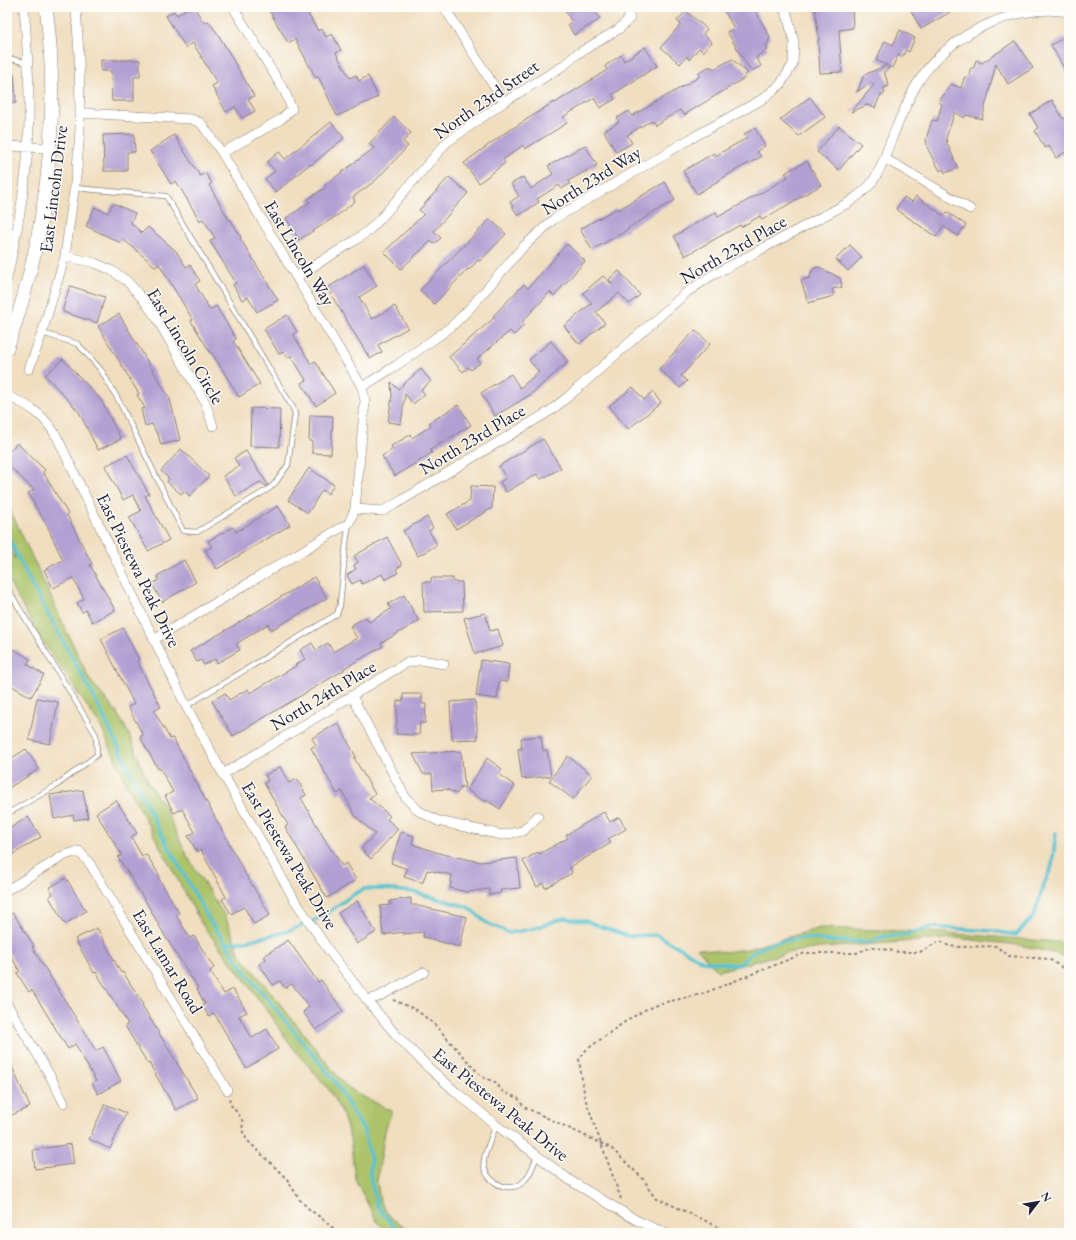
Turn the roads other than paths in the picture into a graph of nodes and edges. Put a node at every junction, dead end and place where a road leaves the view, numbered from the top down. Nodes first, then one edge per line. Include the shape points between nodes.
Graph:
1 (24, 7) edge
2 (46, 7) edge
3 (76, 7) edge
4 (233, 7) edge
5 (444, 7) edge
6 (625, 7) edge
7 (782, 7) edge
8 (1069, 12) edge
9 (7, 58) edge
10 (28, 64) junction
11 (504, 102) junction
12 (80, 113) junction
13 (7, 146) edge
14 (28, 148) junction
15 (50, 148) junction
16 (222, 153) junction
17 (885, 159) junction
18 (74, 188) junction
19 (970, 209) dead end
20 (7, 230) edge
21 (17, 231) junction
22 (65, 256) junction
23 (296, 277) junction
24 (7, 279) edge
25 (42, 333) junction
26 (7, 348) edge
27 (29, 369) dead end
28 (362, 387) junction
29 (7, 396) edge
30 (213, 426) dead end
31 (355, 509) junction
32 (349, 523) junction
33 (7, 585) edge
34 (12, 596) junction
35 (7, 600) edge
36 (155, 639) junction
37 (444, 664) dead end
38 (352, 696) junction
39 (186, 706) junction
40 (223, 774) junction
41 (7, 814) edge
42 (538, 816) dead end
43 (7, 890) edge
44 (424, 972) dead end
45 (367, 1000) junction
46 (7, 1004) edge
47 (227, 1090) road end
48 (64, 1103) dead end
49 (496, 1125) junction
50 (537, 1156) junction
51 (665, 1233) edge

1 - 10 street, East Lincoln Drive
2 - 15 main road, East Lincoln Drive via 51,65
3 - 12 street, East Lincoln Drive
4 - 16 street via 285,92 292,109 280,120
5 - 11 street
6 - 11 street, North 23rd Street via 630,18 618,29
7 - 28 street, North 23rd Way via 787,14 794,42 793,64 780,85 762,100 554,219 523,248 451,327
8 - 17 street, North 23rd Place via 1037,11 1012,16 986,24 948,48 923,73 912,92
9 - 10 lane
10 - 14 street, East Lincoln Drive
11 - 23 street, North 23rd Street via 447,142 368,231
12 - 16 street, East Lincoln Way via 191,119 201,123
12 - 18 street, East Lincoln Drive
13 - 14 street
14 - 15 street
14 - 21 street, East Lincoln Drive
15 - 26 main road, East Lincoln Drive via 36,250
16 - 23 street, East Lincoln Way
17 - 19 street
17 - 31 street, North 23rd Place via 873,181 863,192 848,203 711,276 687,292 550,411 383,511
18 - 22 street, East Lincoln Drive
18 - 25 lane via 166,196 293,408 295,414 288,465 270,488 197,532 183,531 101,370 78,344
20 - 21 lane
21 - 24 street, East Lincoln Drive
22 - 25 street, East Lincoln Drive
22 - 30 street, East Lincoln Circle via 95,262 111,270 142,298 205,402
23 - 28 street, East Lincoln Way
25 - 27 street, East Lincoln Drive
28 - 31 street, East Lincoln Way via 365,401
29 - 36 street, East Piestewa Peak Drive via 24,403 40,415 50,424 58,437
31 - 32 street, East Lincoln Way
32 - 36 street
32 - 39 lane via 337,614
33 - 34 lane
34 - 35 lane
34 - 41 lane via 96,735 97,755 57,785
36 - 39 street, East Piestewa Peak Drive
37 - 38 street, North 24th Place via 421,660 406,663
38 - 40 street, North 24th Place
38 - 42 street via 406,798 419,811 438,821 502,835 523,831
39 - 40 street, East Piestewa Peak Drive
40 - 45 street, East Piestewa Peak Drive via 294,899
43 - 47 street, East Lamar Road via 65,855 79,850 90,864
44 - 45 street
45 - 49 street, East Piestewa Peak Drive via 396,1035 429,1068
46 - 48 street
49 - 50 street, East Piestewa Peak Drive
49 - 50 lane via 484,1160 485,1170 492,1181 512,1188 521,1184 529,1176
50 - 51 street, East Piestewa Peak Drive via 571,1181 626,1215

